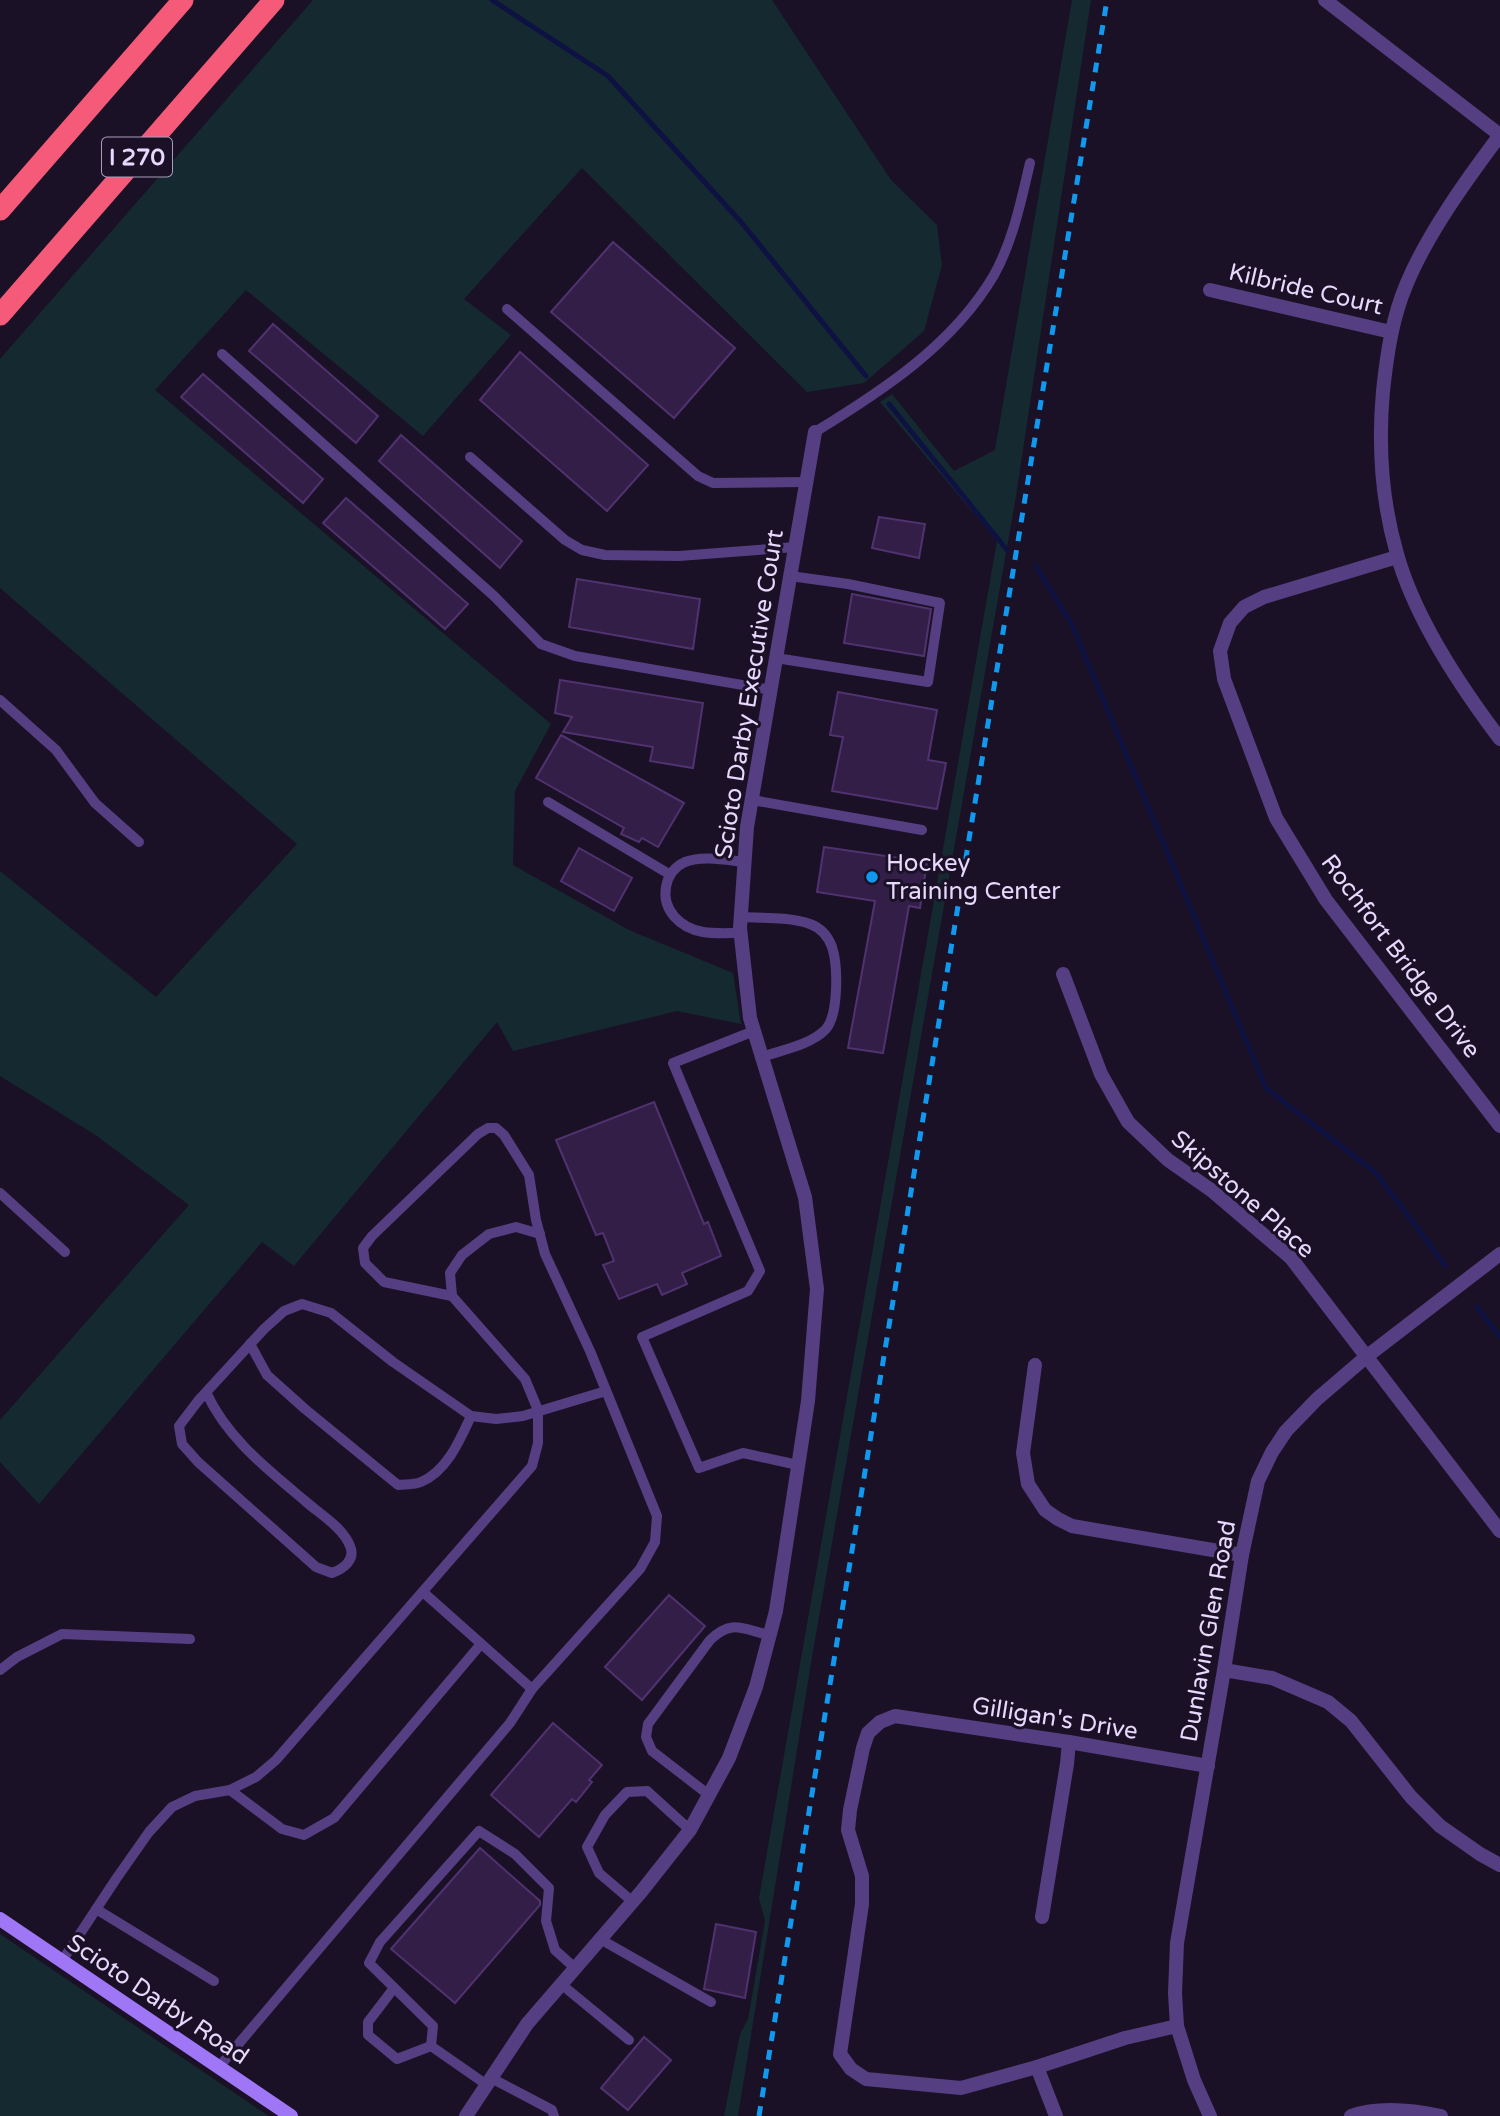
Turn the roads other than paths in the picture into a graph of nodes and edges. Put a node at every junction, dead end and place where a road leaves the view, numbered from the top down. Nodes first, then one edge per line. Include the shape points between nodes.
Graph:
1 (183, 0) edge
2 (274, 0) edge
3 (1325, 0) edge
4 (1500, 135) edge
5 (1030, 163) dead end
6 (0, 210) edge
7 (1210, 290) dead end
8 (507, 309) dead end
9 (0, 315) edge
10 (1391, 332) junction
11 (222, 354) dead end
12 (815, 432) joint
13 (470, 457) dead end
14 (806, 482) junction
15 (795, 547) junction
16 (1397, 557) junction
17 (790, 576) junction
18 (776, 658) junction
19 (771, 690) junction
20 (0, 700) edge
21 (1500, 739) edge
22 (752, 800) junction
23 (548, 802) dead end
24 (922, 830) dead end
25 (139, 842) dead end
26 (745, 862) junction
27 (669, 874) junction
28 (741, 917) junction
29 (741, 933) junction
30 (1063, 974) dead end
31 (754, 1031) junction
32 (762, 1057) junction
33 (1500, 1126) edge
34 (0, 1193) edge
35 (540, 1234) junction
36 (65, 1252) dead end
37 (1500, 1254) edge
38 (452, 1296) junction
39 (250, 1344) junction
40 (1366, 1357) junction
41 (1035, 1365) dead end
42 (606, 1391) junction
43 (206, 1392) junction
44 (538, 1410) junction
45 (471, 1416) junction
46 (798, 1465) junction
47 (1500, 1531) edge
48 (1242, 1555) junction
49 (423, 1592) junction
50 (769, 1635) junction
51 (190, 1639) dead end
52 (481, 1644) junction
53 (0, 1670) edge
54 (1224, 1670) junction
55 (532, 1689) junction
56 (1069, 1742) junction
57 (1208, 1766) junction
58 (230, 1790) junction
59 (709, 1795) junction
60 (690, 1830) junction
61 (1500, 1865) edge
62 (633, 1902) junction
63 (96, 1909) junction
64 (1042, 1917) dead end
65 (0, 1920) edge
66 (600, 1939) junction
67 (62, 1962) junction
68 (575, 1968) junction
69 (214, 1981) dead end
70 (561, 1984) junction
71 (394, 1988) junction
72 (711, 2002) dead end
73 (1177, 2026) junction
74 (629, 2040) dead end
75 (431, 2046) junction
76 (219, 2067) junction
77 (1037, 2067) junction
78 (489, 2081) junction
79 (291, 2116) edge
80 (466, 2116) edge
81 (554, 2116) edge
82 (1056, 2116) edge
83 (1210, 2116) edge
84 (1351, 2116) edge
85 (1441, 2116) edge

1 - 6 highway, I 270
2 - 9 highway, I 270
3 - 4 street
4 - 10 street via 1425,246 1406,284
5 - 12 lane via 1017,220 994,274 965,317 922,359
7 - 10 street, Kilbride Court
8 - 14 lane via 698,476 713,483
10 - 16 street via 1381,416 1382,474
11 - 19 lane via 494,596 541,644 575,656
12 - 14 street, Scioto Darby Executive Court
13 - 15 lane via 582,550 606,555 679,555
14 - 15 street, Scioto Darby Executive Court
15 - 17 street, Scioto Darby Executive Court
16 - 21 street via 1445,658
16 - 33 street, Rochfort Bridge Drive via 1244,607 1230,623 1220,650 1224,679 1276,818 1326,900
17 - 18 street, Scioto Darby Executive Court
17 - 18 lane via 940,603 928,682
18 - 19 street, Scioto Darby Executive Court
19 - 22 street, Scioto Darby Executive Court
20 - 25 lane via 56,750 95,803
22 - 24 lane
22 - 26 street, Scioto Darby Executive Court
23 - 27 lane
26 - 27 lane via 699,859 683,863
26 - 28 street, Scioto Darby Executive Court
27 - 29 lane via 665,890 671,915 702,932
28 - 29 street, Scioto Darby Executive Court
28 - 32 lane via 810,924 824,932 836,969 833,1017 828,1027 819,1036
29 - 31 street, Scioto Darby Executive Court
30 - 40 street, Skipstone Place via 1101,1074 1128,1122 1168,1160 1291,1258
31 - 32 street, Scioto Darby Executive Court
31 - 46 lane via 673,1063 760,1271 748,1291 642,1337 699,1468 743,1452
32 - 46 street, Scioto Darby Executive Court via 805,1197 817,1289
34 - 36 lane
35 - 38 lane via 516,1227 489,1234 462,1255 450,1273
35 - 38 lane via 529,1175 504,1135 488,1128 363,1248 365,1264 384,1282
35 - 42 lane
37 - 40 street, Dunlavin Glen Road
38 - 44 lane via 525,1379
39 - 43 lane
39 - 45 lane via 284,1311 302,1304 331,1313
39 - 45 lane via 267,1375 398,1485 419,1483 439,1470
40 - 47 street, Skipstone Place
40 - 48 street, Dunlavin Glen Road via 1317,1399 1272,1452 1258,1481
41 - 48 street via 1023,1453 1028,1484 1045,1510 1072,1526
42 - 44 lane
42 - 55 lane via 657,1516 655,1542 640,1569
43 - 43 lane via 231,1434 340,1531 351,1546 344,1568 332,1573 316,1567 182,1444 179,1426
44 - 45 lane via 496,1419
44 - 49 lane via 538,1443 532,1466
46 - 50 street, Scioto Darby Executive Court
48 - 54 street, Dunlavin Glen Road
49 - 52 lane
49 - 58 lane via 276,1760
50 - 59 street, Scioto Darby Executive Court via 747,1711
50 - 59 lane via 721,1629 648,1724 646,1737 652,1751
51 - 53 lane via 62,1634
52 - 55 lane
52 - 58 lane via 334,1818 304,1835 282,1829
54 - 57 street, Dunlavin Glen Road
54 - 61 street via 1272,1678 1328,1702 1351,1721 1440,1826
55 - 76 lane via 510,1723
56 - 57 street, Gilligan's Drive
56 - 64 street
56 - 77 street, Gilligan's Drive via 895,1716 880,1721 868,1733 863,1748 848,1830 863,1876 841,2054 851,2069 866,2079 961,2088
57 - 73 street, Dunlavin Glen Road via 1177,1943
58 - 63 lane via 195,1796 173,1807 149,1832
59 - 60 street, Scioto Darby Executive Court
60 - 62 street, Scioto Darby Executive Court
60 - 62 lane via 647,1791 627,1792 605,1815 587,1847 599,1873
62 - 66 street, Scioto Darby Executive Court
63 - 67 lane
63 - 69 lane
65 - 67 main road, Scioto Darby Road
66 - 68 street, Scioto Darby Executive Court
66 - 72 lane
67 - 76 main road, Scioto Darby Road
68 - 70 street, Scioto Darby Executive Court
68 - 71 lane via 555,1950 546,1921 549,1888 515,1854 479,1830 380,1942 369,1963
70 - 74 lane
70 - 78 street, Scioto Darby Executive Court
71 - 75 lane via 433,2026
71 - 75 lane via 368,2022 368,2035 397,2059
73 - 77 street
73 - 83 street, Dunlavin Glen Road
75 - 78 lane
76 - 79 main road, Scioto Darby Road
77 - 82 street
78 - 80 street, Scioto Darby Executive Court
78 - 81 lane via 552,2110
84 - 85 street via 1387,2111

